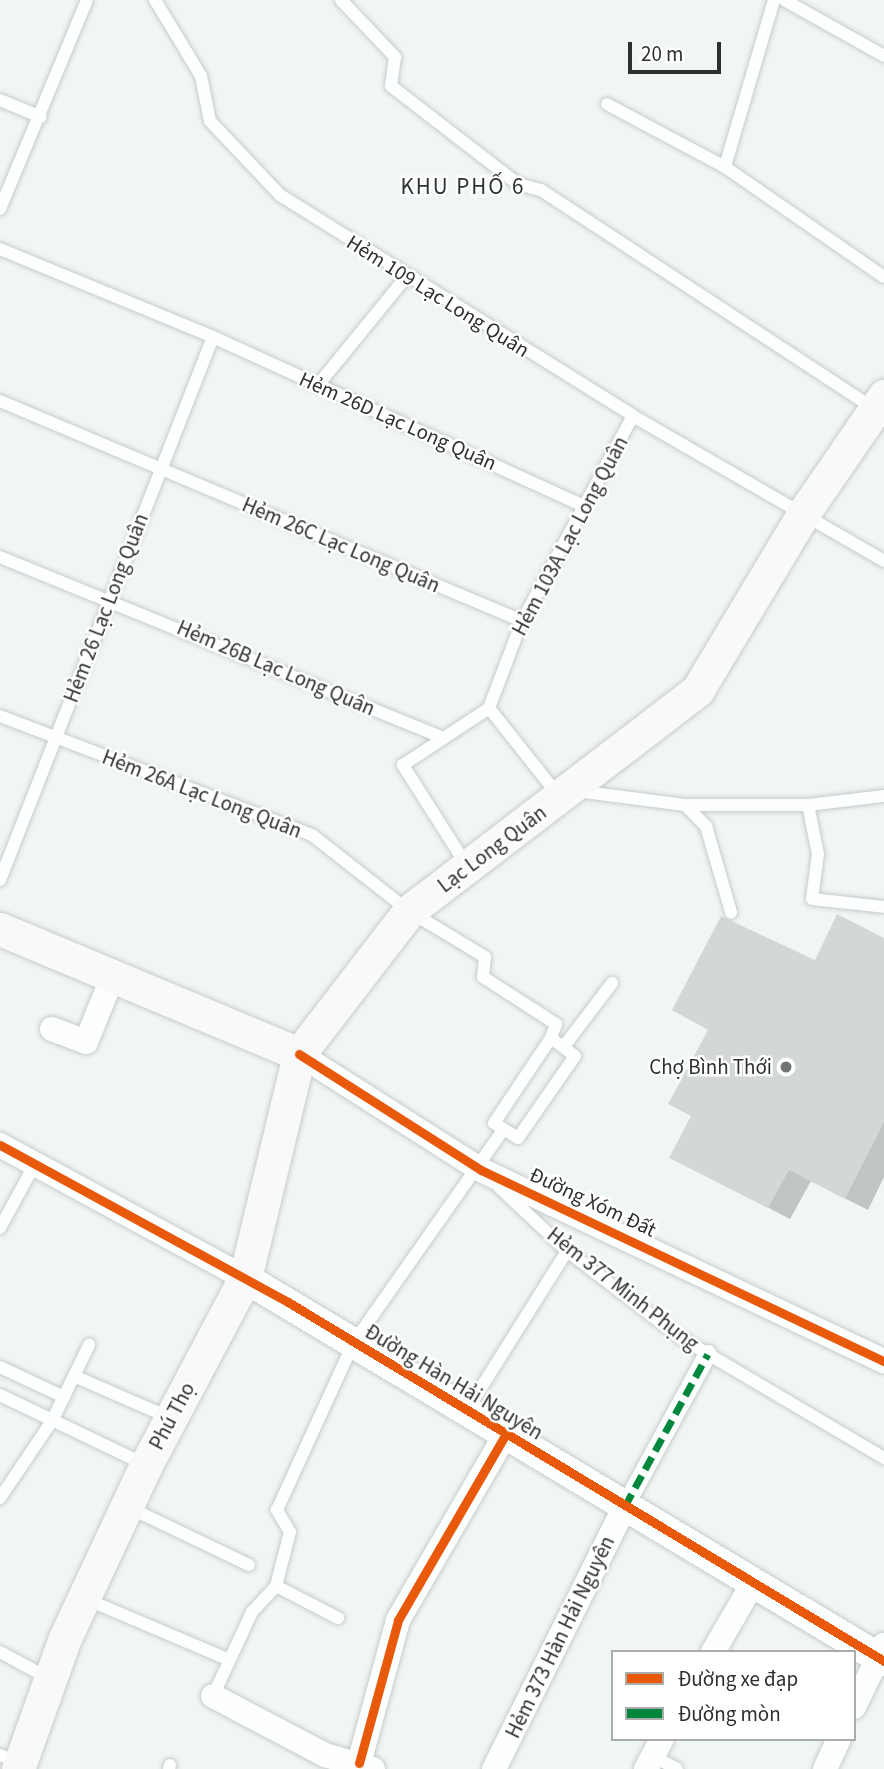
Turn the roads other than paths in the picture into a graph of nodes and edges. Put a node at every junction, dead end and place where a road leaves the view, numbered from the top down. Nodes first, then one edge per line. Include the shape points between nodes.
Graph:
1 (87, 0) edge
2 (155, 0) edge
3 (341, 0) edge
4 (774, 0) edge
5 (784, 0) edge
6 (884, 56) edge
7 (0, 100) edge
8 (607, 104) dead end
9 (41, 117) junction
10 (725, 167) junction
11 (0, 209) edge
12 (0, 249) edge
13 (405, 277) junction
14 (884, 277) edge
15 (213, 337) junction
16 (318, 385) junction
17 (0, 401) edge
18 (879, 403) edge
19 (633, 416) junction
20 (161, 468) junction
21 (584, 506) junction
22 (804, 511) junction
23 (0, 557) edge
24 (884, 561) edge
25 (109, 598) junction
26 (522, 621) junction
27 (489, 708) junction
28 (0, 716) edge
29 (444, 738) junction
30 (56, 739) junction
31 (564, 794) junction
32 (884, 796) edge
33 (685, 805) junction
34 (808, 806) junction
35 (467, 867) junction
36 (0, 880) edge
37 (884, 907) edge
38 (409, 911) junction
39 (731, 912) dead end
40 (0, 929) edge
41 (113, 976) junction
42 (612, 983) dead end
43 (52, 1029) dead end
44 (551, 1038) junction
45 (565, 1045) junction
46 (299, 1054) junction
47 (503, 1130) junction
48 (0, 1145) edge
49 (36, 1162) junction
50 (481, 1170) junction
51 (0, 1228) edge
52 (567, 1251) junction
53 (245, 1278) junction
54 (354, 1342) junction
55 (89, 1345) dead end
56 (708, 1354) junction
57 (884, 1361) edge
58 (0, 1367) edge
59 (74, 1376) junction
60 (0, 1395) edge
61 (64, 1398) junction
62 (467, 1410) junction
63 (171, 1419) junction
64 (52, 1422) junction
65 (506, 1434) junction
66 (884, 1458) edge
67 (146, 1465) junction
68 (0, 1498) edge
69 (625, 1506) junction
70 (130, 1508) junction
71 (249, 1564) dead end
72 (753, 1583) junction
73 (276, 1586) junction
74 (86, 1599) junction
75 (338, 1618) dead end
76 (714, 1650) edge
77 (0, 1652) edge
78 (882, 1655) edge
79 (230, 1660) junction
80 (50, 1679) junction
81 (213, 1696) joint
82 (856, 1703) edge
83 (838, 1741) edge
84 (653, 1755) edge
85 (321, 1762) edge
86 (12, 1763) edge
87 (366, 1766) edge
88 (494, 1769) edge
89 (677, 1769) edge
90 (825, 1769) edge

1 - 9 lane
2 - 13 lane, Hẻm 109 Lạc Long Quân via 201,76 210,121 280,195
3 - 18 lane via 396,57 391,86 518,184 541,190
4 - 10 lane
5 - 6 lane
7 - 9 lane
8 - 10 lane
9 - 11 lane
10 - 14 lane
12 - 15 lane, Hẻm 26D Lạc Long Quân
13 - 16 lane
13 - 19 lane, Hẻm 109 Lạc Long Quân
15 - 16 lane, Hẻm 26D Lạc Long Quân
15 - 20 lane, Hẻm 26 Lạc Long Quân
16 - 21 lane, Hẻm 26D Lạc Long Quân
17 - 20 lane, Hẻm 26C Lạc Long Quân
18 - 22 main road, Lạc Long Quân
19 - 21 lane, Hẻm 103A Lạc Long Quân
19 - 22 lane, Hẻm 109 Lạc Long Quân
20 - 25 lane, Hẻm 26 Lạc Long Quân
20 - 26 lane, Hẻm 26C Lạc Long Quân
21 - 26 lane, Hẻm 103A Lạc Long Quân
22 - 24 lane, Hẻm 109 Lạc Long Quân
22 - 31 main road, Lạc Long Quân via 697,691
23 - 25 lane, Hẻm 26B Lạc Long Quân
25 - 29 lane, Hẻm 26B Lạc Long Quân
25 - 30 lane, Hẻm 26 Lạc Long Quân
26 - 27 lane, Hẻm 103A Lạc Long Quân
27 - 29 lane
27 - 31 lane
28 - 30 lane, Hẻm 26A Lạc Long Quân
29 - 35 lane via 402,765
30 - 36 lane, Hẻm 26 Lạc Long Quân
30 - 38 lane, Hẻm 26A Lạc Long Quân via 312,835
31 - 33 lane
31 - 35 main road, Lạc Long Quân
32 - 34 lane
33 - 34 lane
33 - 39 lane via 706,826
34 - 37 lane via 818,853 812,900
35 - 38 main road, Lạc Long Quân
38 - 44 lane, Hẻm 26A Lạc Long Quân via 485,957 483,977 556,1024
38 - 46 main road, Lạc Long Quân
40 - 41 main road
41 - 43 street via 86,1041
41 - 46 main road
42 - 45 lane
44 - 45 lane
44 - 47 lane via 494,1123
45 - 47 lane via 575,1056 518,1138
46 - 50 street, Đường Xóm Đất
46 - 53 main road, Phú Thọ
47 - 50 lane
48 - 49 street, Đường Hàn Hải Nguyên
49 - 51 lane
49 - 53 street, Đường Hàn Hải Nguyên
50 - 52 lane, Hẻm 377 Minh Phụng
50 - 54 lane
50 - 57 street, Đường Xóm Đất
52 - 56 lane, Hẻm 377 Minh Phụng
52 - 62 lane
53 - 54 street, Đường Hàn Hải Nguyên
53 - 63 main road, Phú Thọ
54 - 62 street, Đường Hàn Hải Nguyên
54 - 73 lane via 277,1510 290,1532
55 - 59 lane
56 - 66 lane, Hẻm 377 Minh Phụng
56 - 69 street
58 - 61 lane
59 - 61 lane
59 - 63 lane
60 - 64 lane
61 - 64 lane
62 - 65 street, Đường Hàn Hải Nguyên
63 - 67 main road, Phú Thọ
64 - 67 lane
64 - 68 lane
65 - 69 street, Đường Hàn Hải Nguyên
65 - 87 street via 398,1620
67 - 70 main road, Phú Thọ
69 - 72 street, Đường Hàn Hải Nguyên
69 - 88 street, Hẻm 373 Hàn Hải Nguyên
70 - 71 lane
70 - 74 main road, Phú Thọ
72 - 76 street
72 - 78 street, Đường Hàn Hải Nguyên
73 - 75 lane
73 - 79 lane via 252,1612
74 - 79 lane
74 - 80 main road, Phú Thọ
77 - 80 lane
78 - 82 street
79 - 81 lane
80 - 86 main road, Phú Thọ
81 - 85 street
83 - 90 street
84 - 89 lane
85 - 87 street

